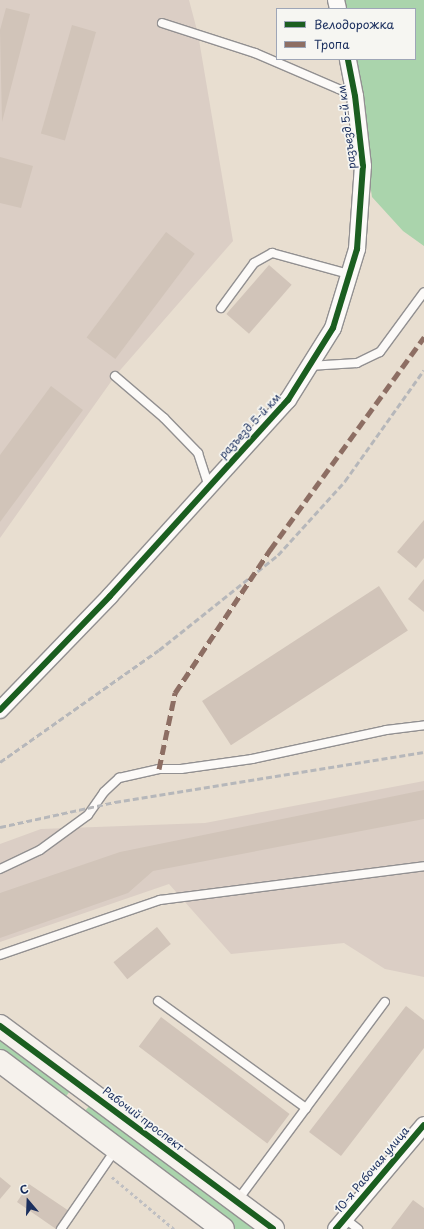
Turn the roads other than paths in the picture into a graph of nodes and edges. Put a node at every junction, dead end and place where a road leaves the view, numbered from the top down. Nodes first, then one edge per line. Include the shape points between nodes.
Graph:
1 (162, 23) dead end
2 (348, 60) edge
3 (355, 96) junction
4 (349, 274) junction
5 (424, 292) edge
6 (221, 308) dead end
7 (309, 366) junction
8 (114, 376) dead end
9 (209, 486) junction
10 (0, 710) edge
11 (424, 725) edge
12 (424, 866) edge
13 (0, 869) edge
14 (0, 955) edge
15 (158, 1002) dead end
16 (385, 1002) dead end
17 (0, 1026) edge
18 (0, 1061) edge
19 (306, 1108) junction
20 (424, 1125) edge
21 (117, 1148) junction
22 (236, 1201) junction
23 (340, 1224) edge
24 (61, 1229) edge
25 (223, 1229) edge
26 (273, 1229) edge
27 (358, 1229) edge

1 - 3 lane via 256,53
2 - 3 street, разъезд 5-й км
3 - 4 street, разъезд 5-й км via 363,166 357,250
4 - 6 lane via 272,253 254,263
4 - 7 street, разъезд 5-й км via 333,328
5 - 7 lane via 380,352 357,363
7 - 9 street, разъезд 5-й км via 288,400
8 - 9 lane via 164,418 198,454
9 - 10 street, разъезд 5-й км via 110,596
11 - 13 lane via 386,730 252,759 182,769 159,769 119,778 104,792 88,815 40,850
12 - 14 lane via 160,900
15 - 19 lane
16 - 19 lane
17 - 22 street, Рабочий проспект
18 - 21 street
19 - 22 lane
20 - 23 street, 10-я Рабочая улица
21 - 24 lane
21 - 25 street
22 - 26 street, Рабочий проспект
23 - 27 lane

